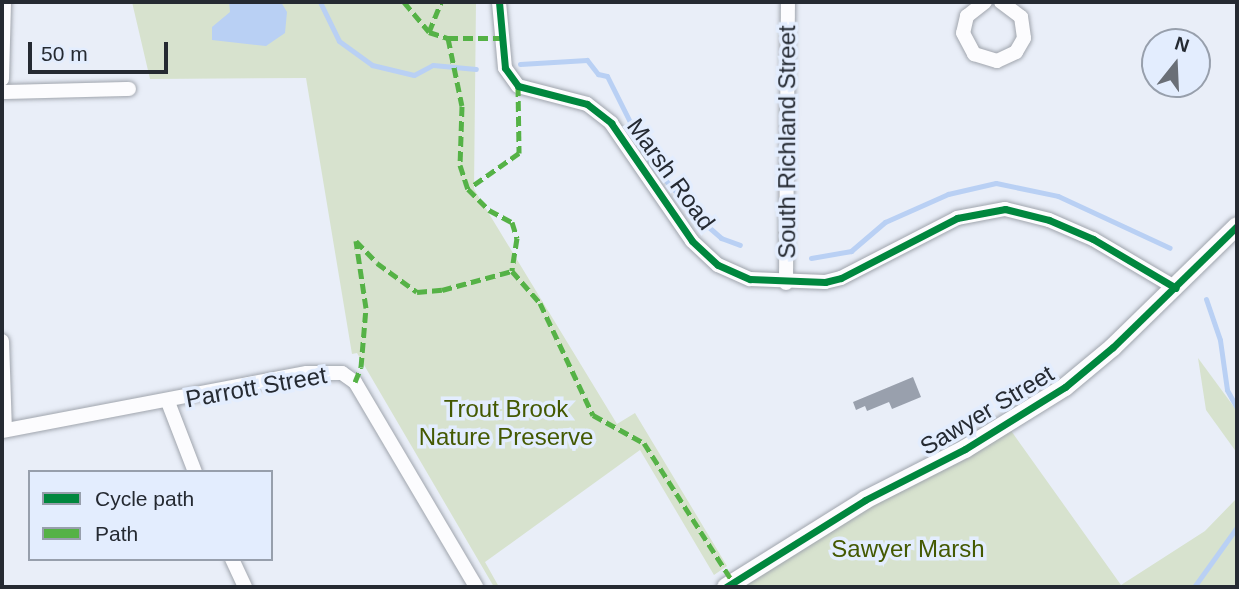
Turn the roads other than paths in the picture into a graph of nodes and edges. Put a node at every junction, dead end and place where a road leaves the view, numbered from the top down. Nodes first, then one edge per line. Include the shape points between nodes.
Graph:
1 (4, 2) edge
2 (499, 2) edge
3 (788, 2) edge
4 (985, 2) edge
5 (1001, 2) edge
6 (2, 79) edge
7 (129, 89) dead end
8 (2, 92) edge
9 (1237, 226) edge
10 (786, 283) junction
11 (1176, 288) junction
12 (2, 341) edge
13 (168, 402) junction
14 (4, 431) edge
15 (194, 470) edge
16 (233, 561) edge
17 (245, 587) edge
18 (476, 587) edge
19 (726, 587) edge

1 - 6 street
2 - 10 street, Marsh Road via 505,68 518,86 587,104 611,123 681,227 718,265 750,279
3 - 10 street, South Richland Street
4 - 5 street via 967,16 963,33 974,54 997,61 1016,52 1024,38 1021,17
7 - 8 street
9 - 11 street, Sawyer Street
10 - 11 street, Marsh Road via 841,278 957,218 1005,209 1049,220 1093,239
11 - 19 street, Sawyer Street via 1113,347 1032,410 865,500
12 - 14 street
13 - 14 street, Parrott Street
13 - 15 street
13 - 18 street, Parrott Street via 307,373 342,373 355,382
16 - 17 street

